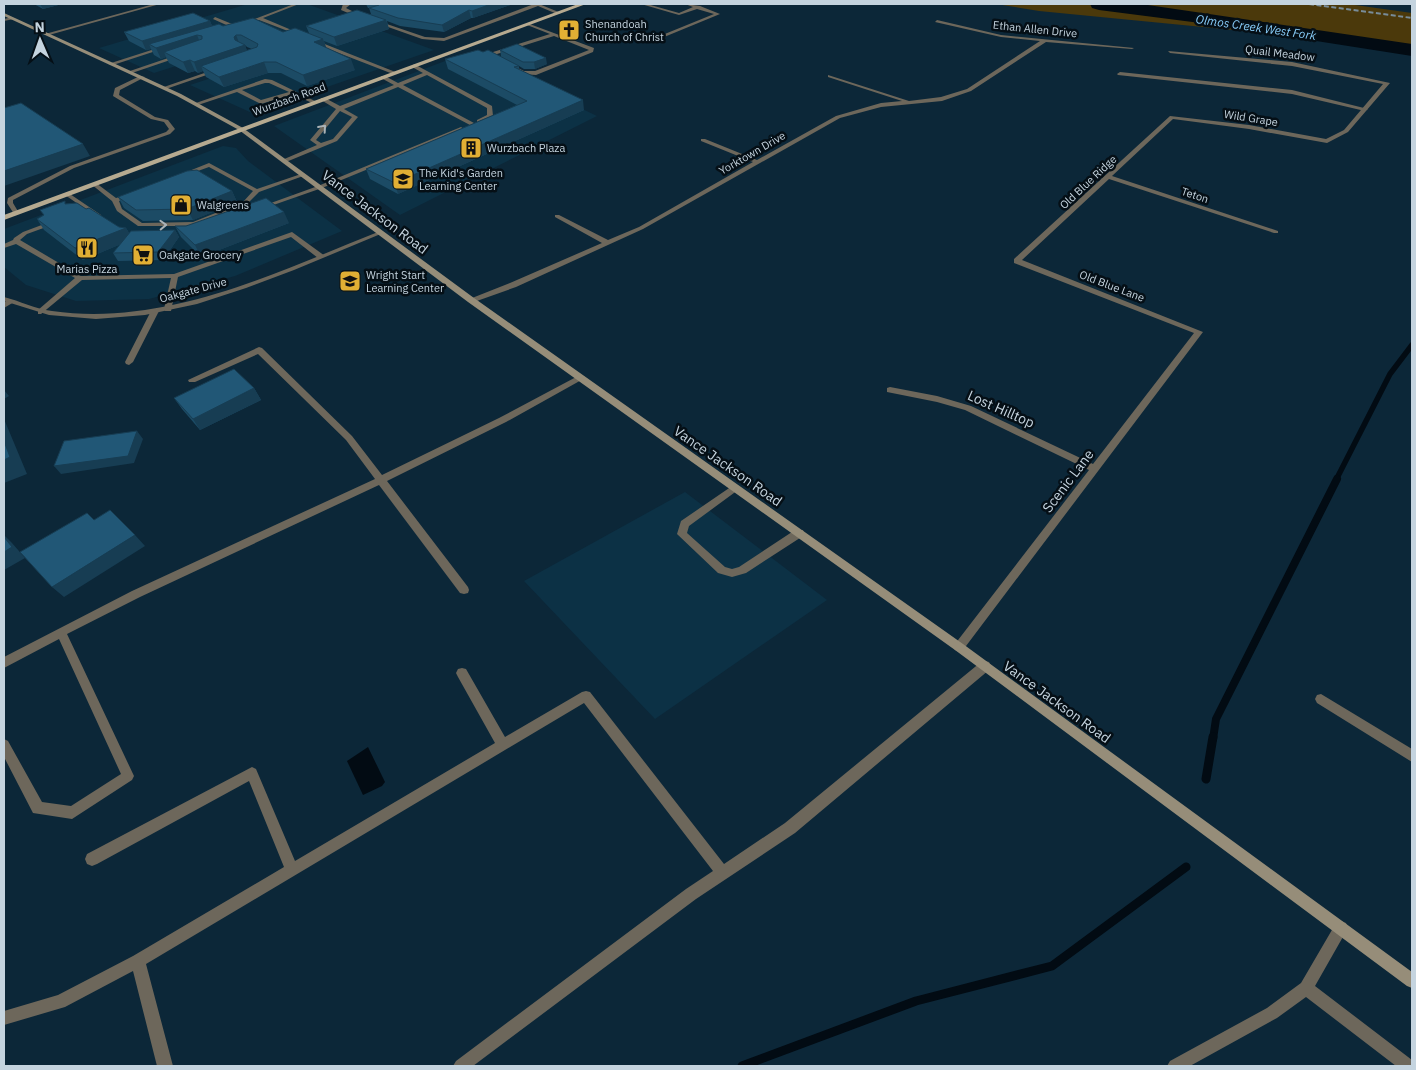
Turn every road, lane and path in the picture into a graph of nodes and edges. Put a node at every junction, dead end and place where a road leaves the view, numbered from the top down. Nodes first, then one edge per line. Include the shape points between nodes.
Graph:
1 (158, 4) edge
2 (297, 4) edge
3 (349, 4) edge
4 (536, 4) edge
5 (583, 4) edge
6 (643, 4) edge
7 (687, 4) edge
8 (698, 7) junction
9 (559, 12) junction
10 (4, 14) edge
11 (12, 18) junction
12 (215, 18) dead end
13 (261, 19) junction
14 (4, 20) edge
15 (937, 21) dead end
16 (529, 24) junction
17 (235, 27) junction
18 (226, 29) edge
19 (477, 29) junction
20 (47, 34) junction
21 (554, 34) junction
22 (495, 36) junction
23 (1045, 40) junction
24 (652, 41) dead end
25 (172, 46) edge
26 (1132, 48) dead end
27 (1170, 52) dead end
28 (186, 54) edge
29 (111, 64) junction
30 (414, 66) junction
31 (222, 69) edge
32 (130, 72) junction
33 (395, 73) junction
34 (428, 73) junction
35 (1120, 74) dead end
36 (830, 76) dead end
37 (142, 77) junction
38 (383, 77) junction
39 (399, 84) junction
40 (164, 88) junction
41 (237, 90) junction
42 (294, 92) junction
43 (323, 99) junction
44 (314, 102) junction
45 (909, 102) junction
46 (196, 104) junction
47 (339, 109) junction
48 (1365, 109) junction
49 (1172, 118) joint
50 (472, 124) junction
51 (241, 129) junction
52 (704, 140) dead end
53 (321, 146) junction
54 (284, 161) junction
55 (757, 162) junction
56 (303, 175) junction
57 (1108, 177) junction
58 (175, 178) edge
59 (94, 184) junction
60 (320, 187) junction
61 (141, 190) edge
62 (257, 191) junction
63 (67, 194) junction
64 (116, 200) junction
65 (256, 210) edge
66 (16, 213) junction
67 (557, 216) dead end
68 (4, 218) edge
69 (104, 219) edge
70 (47, 225) edge
71 (201, 230) edge
72 (1276, 232) dead end
73 (192, 233) edge
74 (380, 233) junction
75 (17, 241) junction
76 (608, 243) junction
77 (4, 246) edge
78 (321, 256) junction
79 (1017, 261) joint
80 (175, 276) junction
81 (80, 278) junction
82 (471, 300) junction
83 (6, 303) edge
84 (168, 309) junction
85 (155, 311) junction
86 (41, 312) junction
87 (1199, 332) joint
88 (129, 362) dead end
89 (581, 378) junction
90 (192, 380) dead end
91 (890, 390) dead end
92 (1096, 469) junction
93 (382, 480) junction
94 (735, 488) junction
95 (799, 533) junction
96 (464, 590) dead end
97 (61, 632) junction
98 (959, 647) junction
99 (4, 664) edge
100 (985, 666) junction
101 (462, 674) dead end
102 (1321, 699) dead end
103 (4, 745) edge
104 (503, 745) junction
105 (1412, 756) edge
106 (92, 859) dead end
107 (292, 871) junction
108 (723, 873) junction
109 (1341, 928) junction
110 (138, 961) junction
111 (1412, 981) edge
112 (1306, 988) junction
113 (4, 1018) edge
114 (165, 1066) edge
115 (461, 1066) edge
116 (1175, 1066) edge
117 (1408, 1066) edge

1 - 20 street
2 - 13 street
3 - 19 street via 343,9 436,41
4 - 9 street
4 - 19 street
5 - 9 main road, Wurzbach Road
6 - 8 street via 679,14
7 - 8 street
8 - 24 street via 718,14
9 - 16 main road, Wurzbach Road
10 - 11 main road, Vance Jackson Road
11 - 14 street
11 - 20 main road, Vance Jackson Road
12 - 17 street
13 - 17 street
13 - 33 street
15 - 23 street, Ethan Allen Drive via 983,33
16 - 21 street
16 - 22 main road, Wurzbach Road
17 - 18 street
19 - 22 street
20 - 29 main road, Vance Jackson Road
21 - 21 street via 592,49 591,52 536,73 524,73 493,57 495,53
22 - 30 main road, Wurzbach Road
23 - 26 street, Ethan Allen Drive
23 - 45 street, Yorktown Drive via 968,90 942,99
25 - 29 street
27 - 48 street, Quail Meadow via 1292,64 1387,83
28 - 32 street
29 - 32 main road, Vance Jackson Road
30 - 33 main road, Wurzbach Road
30 - 34 street
31 - 40 street
32 - 37 main road, Vance Jackson Road
33 - 38 main road, Wurzbach Road
34 - 39 street
34 - 50 street via 490,107 490,116
35 - 48 street via 1292,92
36 - 45 street
37 - 40 main road, Vance Jackson Road
37 - 66 street via 117,89 116,96 154,118 166,121 172,129 72,166 10,199
38 - 39 street
38 - 43 main road, Wurzbach Road
39 - 47 street
39 - 50 street
40 - 46 main road, Vance Jackson Road
41 - 42 street via 270,81
41 - 42 street via 261,102
41 - 46 street
42 - 44 street
43 - 44 main road, Wurzbach Road
43 - 47 street
44 - 51 main road, Wurzbach Road
45 - 55 street, Yorktown Drive via 881,105 838,117
46 - 51 main road, Vance Jackson Road
53 -> 47 street via 313,140
47 - 53 street via 355,117 335,140
48 - 49 street, Wild Grape via 1346,131 1327,141
49 - 57 street, Old Blue Ridge
50 - 60 street
51 - 54 main road, Vance Jackson Road
51 - 59 main road, Wurzbach Road
52 - 55 street
53 - 54 street
54 - 56 main road, Vance Jackson Road
55 - 76 street, Yorktown Drive via 662,217
56 - 60 main road, Vance Jackson Road
56 - 62 street
57 - 72 street, Teton
57 - 79 street, Old Blue Ridge
58 - 62 street via 209,165
59 - 63 main road, Wurzbach Road
59 - 64 street
60 - 65 street
60 - 74 main road, Vance Jackson Road
61 - 64 street
64 -> 62 street via 119,210 140,226 194,224 245,203
63 - 66 main road, Wurzbach Road
63 - 69 street via 85,210
66 - 68 main road, Wurzbach Road
67 - 76 street
70 - 75 street via 21,236
71 - 73 street
74 - 78 street, Oakgate Drive
74 - 82 main road, Vance Jackson Road
75 - 77 street
75 - 81 street
76 - 82 street, Yorktown Drive
78 - 80 street via 292,234
78 - 84 street, Oakgate Drive via 239,289
79 - 87 street, Old Blue Lane
80 - 81 street
80 - 84 street
81 - 86 street
82 - 89 main road, Vance Jackson Road
83 - 86 street, Oakgate Drive
84 - 85 street, Oakgate Drive
85 - 86 street, Oakgate Drive via 85,316
85 - 88 street
87 - 92 street, Scenic Lane
89 - 93 street via 515,415
89 - 94 main road, Vance Jackson Road
90 - 93 street via 259,350 349,438
91 - 92 street, Lost Hilltop via 968,408
92 - 98 street, Scenic Lane
93 - 96 street
93 - 97 street via 105,608
94 - 95 main road, Vance Jackson Road
94 - 95 street via 682,528 682,534 722,570 732,573 742,570
95 - 98 main road, Vance Jackson Road
97 - 99 street
97 - 103 street via 128,776 72,812 38,808
98 - 100 main road, Vance Jackson Road
100 - 108 street via 790,828
100 - 109 main road, Vance Jackson Road
101 - 104 street
102 - 105 street
104 - 107 street
104 - 108 street via 586,696
106 - 107 street via 252,773
107 - 110 street
108 - 115 street
109 - 111 main road, Vance Jackson Road
109 - 112 street
110 - 113 street via 60,1002
110 - 114 street
112 - 116 street via 1272,1013
112 - 117 street

